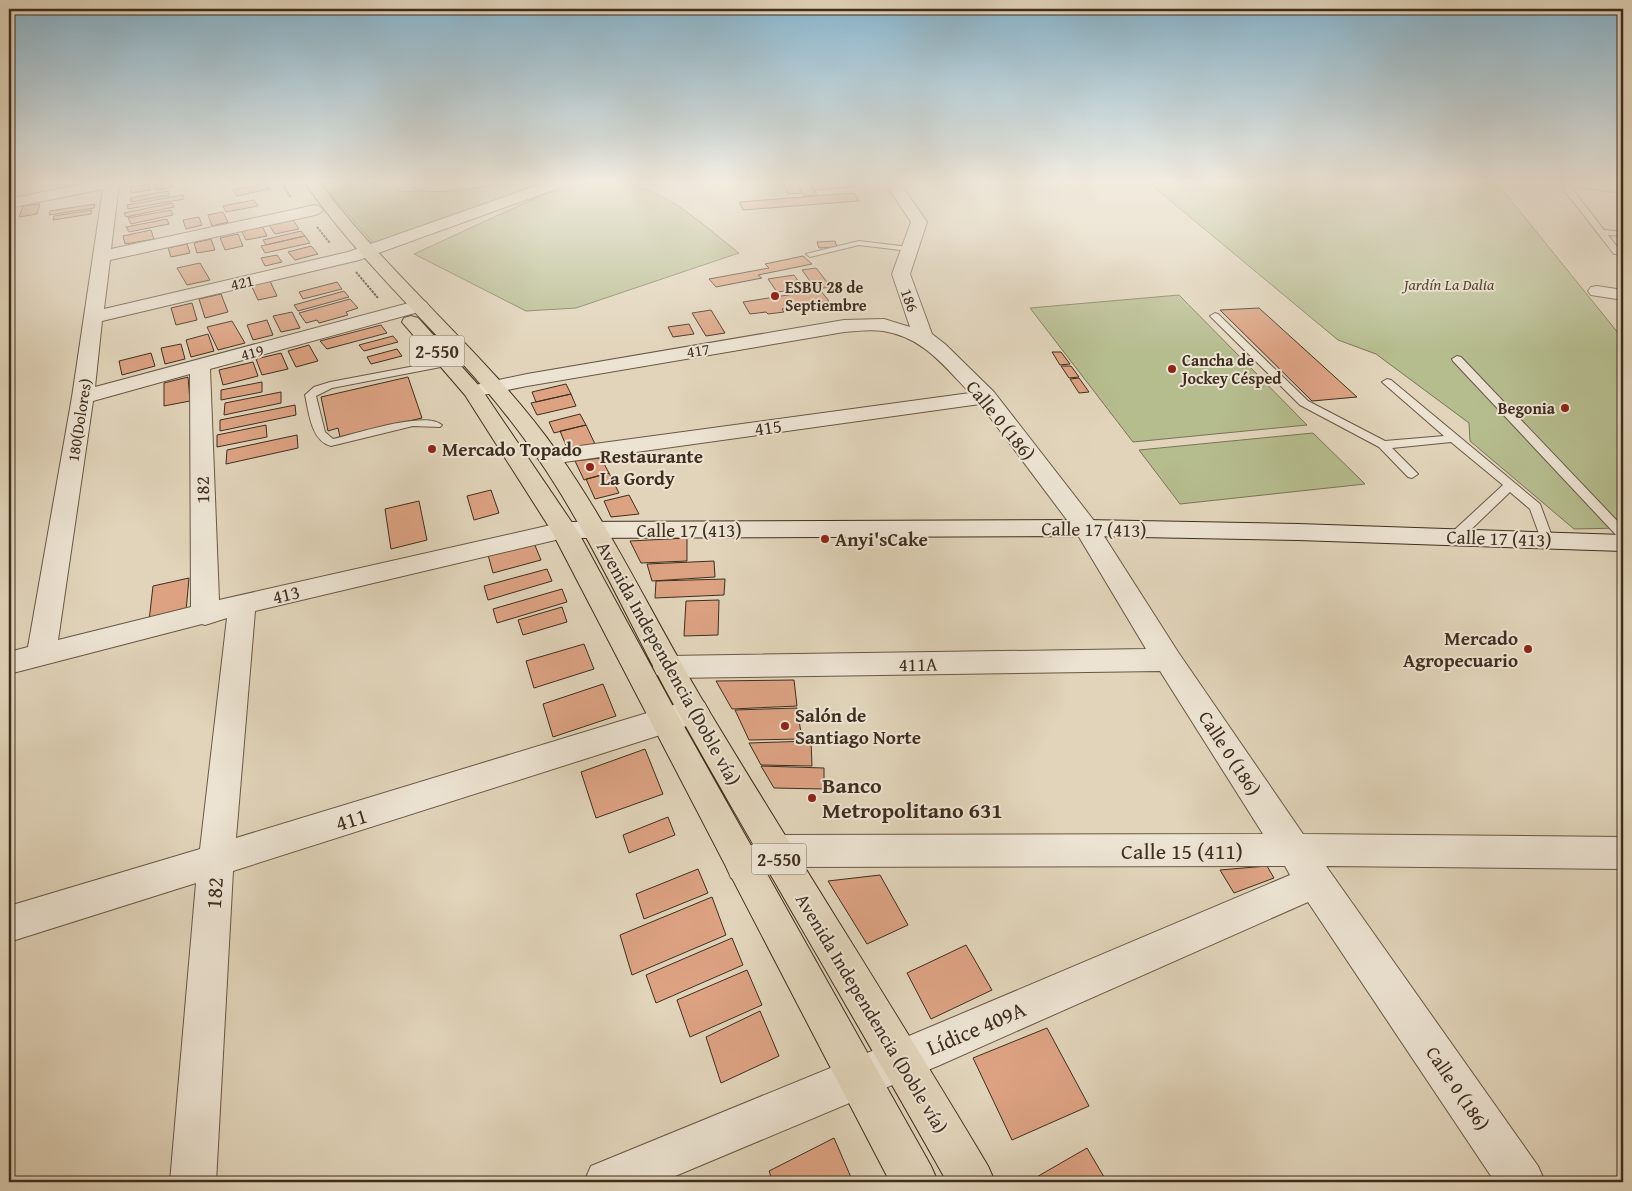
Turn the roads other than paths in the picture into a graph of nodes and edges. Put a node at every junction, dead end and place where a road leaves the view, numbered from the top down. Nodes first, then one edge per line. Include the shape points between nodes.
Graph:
1 (105, 239) edge
2 (183, 239) edge
3 (338, 239) edge
4 (346, 239) edge
5 (407, 239) edge
6 (913, 239) edge
7 (1606, 239) edge
8 (909, 249) junction
9 (1617, 252) dead end
10 (810, 254) dead end
11 (103, 256) junction
12 (357, 257) junction
13 (1597, 291) dead end
14 (1623, 294) edge
15 (404, 310) junction
16 (1215, 316) dead end
17 (94, 317) junction
18 (923, 337) junction
19 (1457, 360) dead end
20 (447, 363) junction
21 (200, 366) junction
22 (1388, 382) dead end
23 (495, 386) junction
24 (473, 391) junction
25 (83, 397) junction
26 (986, 397) junction
27 (436, 424) dead end
28 (1454, 438) junction
29 (1383, 445) junction
30 (550, 457) junction
31 (1412, 474) dead end
32 (1510, 485) junction
33 (1086, 528) junction
34 (580, 530) junction
35 (1623, 534) edge
36 (1455, 536) junction
37 (1547, 539) junction
38 (1623, 543) edge
39 (242, 604) junction
40 (205, 615) junction
41 (42, 655) junction
42 (1168, 660) junction
43 (9, 663) edge
44 (668, 667) junction
45 (679, 716) junction
46 (1294, 850) junction
47 (775, 851) junction
48 (1623, 853) edge
49 (216, 861) junction
50 (744, 866) junction
51 (1316, 881) junction
52 (9, 924) edge
53 (902, 1060) junction
54 (858, 1077) junction
55 (193, 1182) edge
56 (607, 1182) edge
57 (915, 1182) edge
58 (972, 1182) edge
59 (1522, 1182) edge

1 - 11 street, 180(Dolores)
2 - 11 street
3 - 12 main road, Avenida Independencia (Doble vía) / 2-550
4 - 12 main road, Avenida Independencia (Doble vía) / 2-550
5 - 12 street, 421
6 - 8 street, 186
7 - 9 lane
8 - 10 lane via 859,243
8 - 18 street, 186 via 901,274
11 - 17 street, 180(Dolores)
12 - 15 main road, Avenida Independencia (Doble vía) / 2-550
12 - 17 street, 421
13 - 14 street
15 - 20 main road, Avenida Independencia (Doble vía) / 2-550
15 - 21 street, 419
15 - 23 main road, Avenida Independencia (Doble vía) / 2-550
16 - 29 lane via 1304,403
17 - 25 street, 180(Dolores)
18 - 23 street, 417 via 884,325 844,326
18 - 26 street, Calle 0 (186)
19 - 35 lane
20 - 24 main road, Avenida Independencia (Doble vía) / 2-550
20 - 27 lane via 330,385 310,395 320,433 331,444 413,423
21 - 25 street, 419
21 - 40 street, 182
22 - 28 lane
23 - 24 street, 417
23 - 30 main road, Avenida Independencia (Doble vía) / 2-550
24 - 34 main road, Avenida Independencia (Doble vía) / 2-550
25 - 41 street, 180(Dolores)
26 - 30 street, 415
26 - 33 street, Calle 0 (186)
28 - 29 lane
28 - 32 lane
29 - 31 lane
30 - 34 main road, Avenida Independencia (Doble vía) / 2-550
32 - 36 lane
32 - 37 lane via 1536,507
33 - 34 street, Calle 17 (413)
33 - 36 street, Calle 17 (413)
33 - 42 street, Calle 0 (186)
34 - 39 street, 413
34 - 44 main road, Avenida Independencia (Doble vía) / 2-550
34 - 45 main road, Avenida Independencia (Doble vía) / 2-550
36 - 37 street, Calle 17 (413)
37 - 38 street, Calle 17 (413)
39 - 40 street, 413
39 - 49 street, 182
40 - 41 street, 413
41 - 43 street, 413
42 - 44 street, 411A
42 - 46 street, Calle 0 (186)
44 - 45 main road, Avenida Independencia (Doble vía) / 2-550
45 - 47 main road, Avenida Independencia (Doble vía) / 2-550
45 - 49 street, 411
45 - 50 main road, Avenida Independencia (Doble vía) / 2-550
46 - 47 street, Calle 15 (411)
46 - 48 street, Calle 15 (411)
46 - 51 street, Calle 0 (186)
47 - 50 street, Calle 15 (411)
47 - 53 main road, Avenida Independencia (Doble vía) / 2-550
49 - 52 street, 411
49 - 55 street, 182
50 - 54 main road, Avenida Independencia (Doble vía) / 2-550
51 - 53 street, Lídice 409A
51 - 59 street, Calle 0 (186)
53 - 54 street, Lídice 409A
53 - 58 main road, Avenida Independencia (Doble vía) / 2-550
54 - 56 street, Lídice 409A
54 - 57 main road, Avenida Independencia (Doble vía) / 2-550

